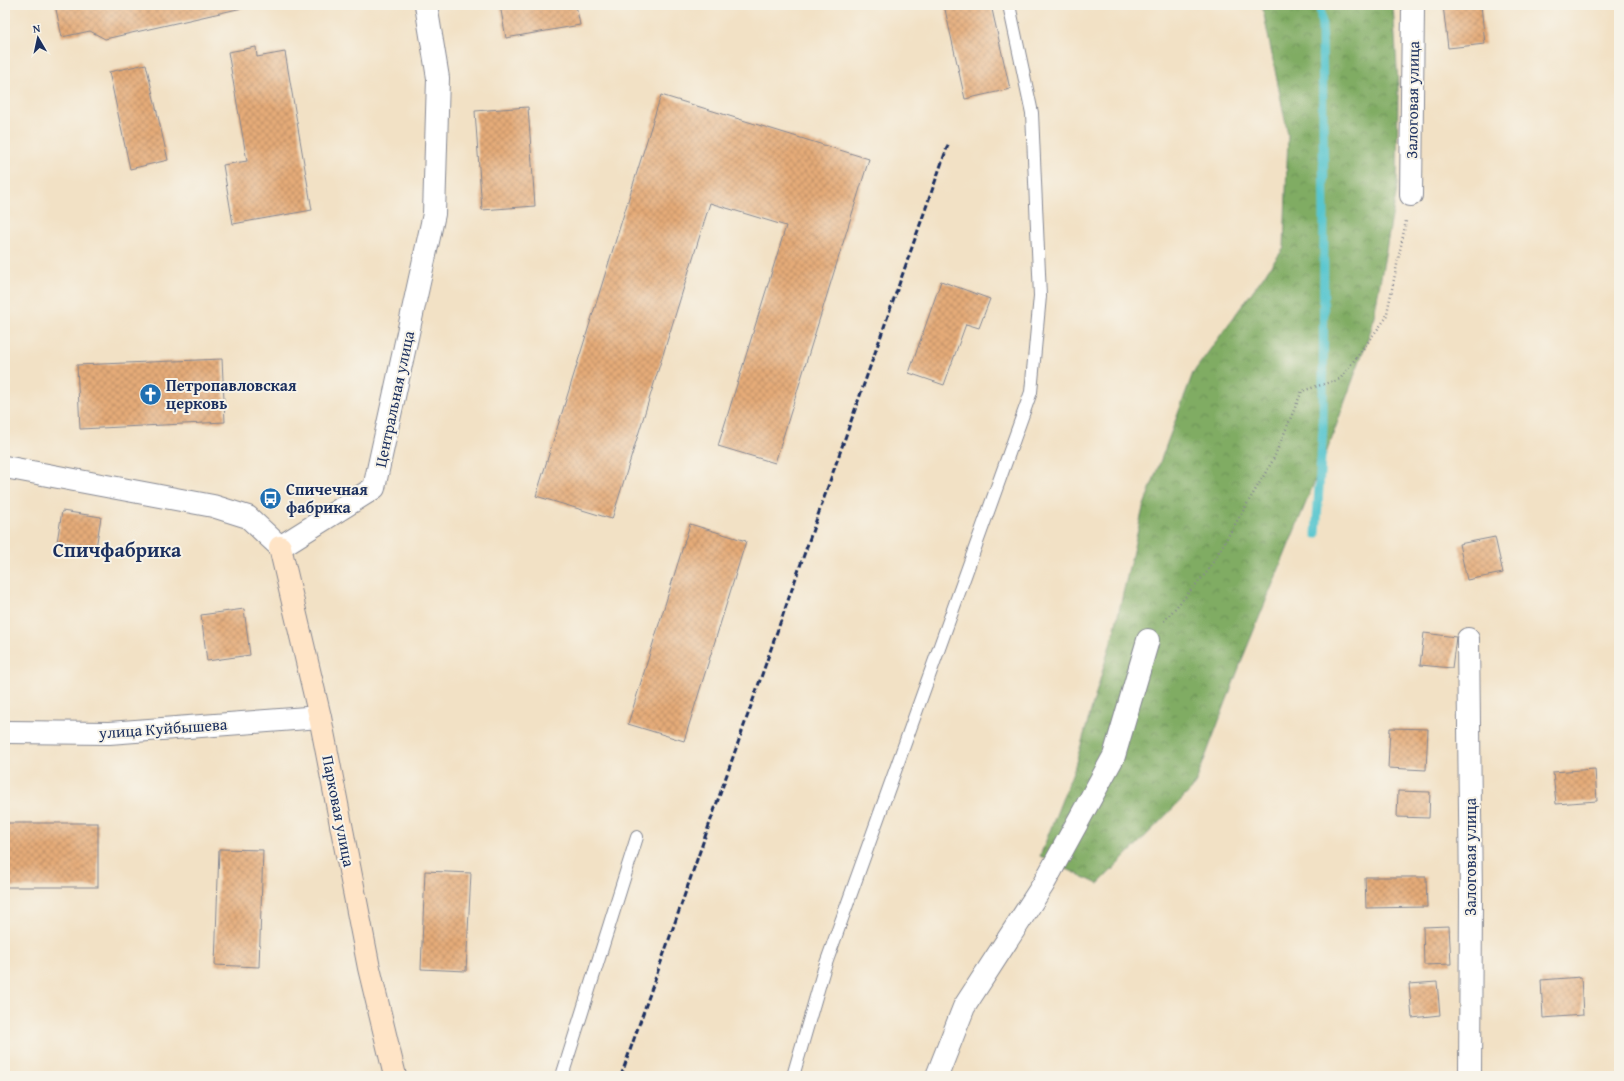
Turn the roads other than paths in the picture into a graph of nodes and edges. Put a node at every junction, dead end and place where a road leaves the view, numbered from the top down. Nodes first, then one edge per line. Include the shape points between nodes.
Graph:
1 (426, 5) edge
2 (1009, 5) edge
3 (1413, 5) edge
4 (1411, 195) road end
5 (5, 467) edge
6 (280, 547) junction
7 (1468, 639) dead end
8 (1148, 640) road end
9 (320, 717) junction
10 (5, 732) edge
11 (637, 837) dead end
12 (394, 1076) edge
13 (562, 1076) edge
14 (792, 1076) edge
15 (937, 1076) edge
16 (1470, 1076) edge

1 - 6 street, Центральная улица via 438,78 434,214 374,488
2 - 14 lane via 1032,113 1040,296 1031,392 824,969
3 - 4 street, Залоговая улица
5 - 6 street via 212,506 248,517
6 - 9 street, Парковая улица
7 - 16 street, Залоговая улица
8 - 15 street via 1114,756 1043,885 964,1007
9 - 10 street, улица Куйбышева via 109,733
9 - 12 street, Парковая улица via 369,968
11 - 13 lane

